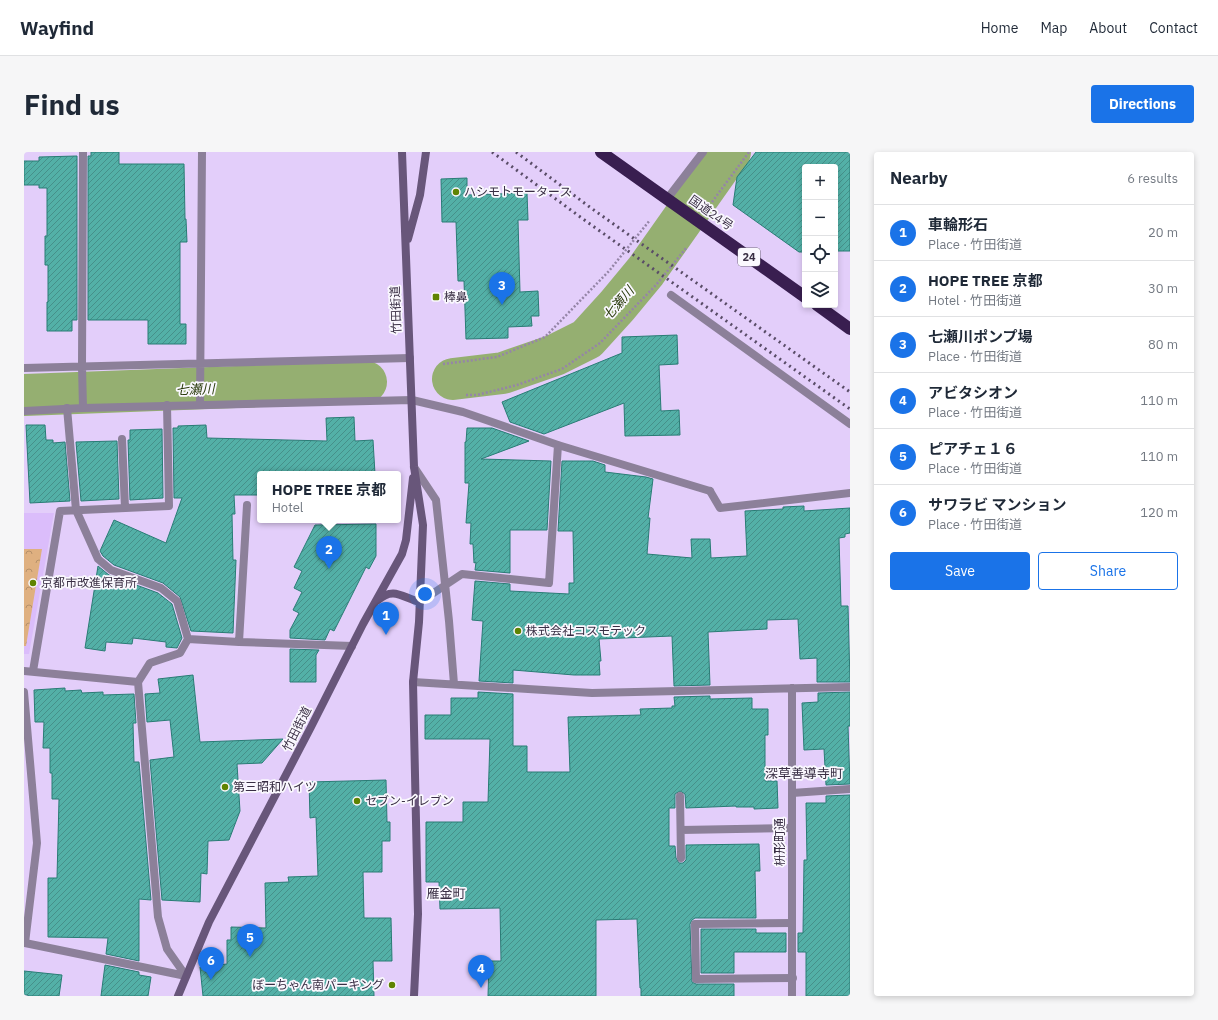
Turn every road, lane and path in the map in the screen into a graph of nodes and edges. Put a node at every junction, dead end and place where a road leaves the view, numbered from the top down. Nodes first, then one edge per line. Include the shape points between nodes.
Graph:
1 (83, 152) edge
2 (202, 152) edge
3 (402, 152) edge
4 (426, 152) edge
5 (601, 152) edge
6 (703, 152) edge
7 (749, 152) edge
8 (671, 201) junction
9 (712, 202) dead end
10 (650, 220) dead end
11 (406, 246) junction
12 (687, 247) dead end
13 (671, 295) dead end
14 (802, 295) edge
15 (821, 308) edge
16 (850, 328) edge
17 (410, 358) junction
18 (200, 364) junction
19 (443, 364) dead end
20 (82, 366) junction
21 (24, 368) edge
22 (464, 395) dead end
23 (412, 400) junction
24 (200, 405) junction
25 (167, 406) junction
26 (67, 408) junction
27 (83, 408) junction
28 (24, 411) edge
29 (850, 424) edge
30 (122, 439) dead end
31 (558, 445) junction
32 (414, 467) junction
33 (850, 493) edge
34 (247, 505) dead end
35 (126, 508) junction
36 (76, 510) junction
37 (445, 585) junction
38 (420, 602) junction
39 (374, 605) junction
40 (188, 639) junction
41 (239, 642) junction
42 (352, 646) junction
43 (24, 670) edge
44 (33, 671) junction
45 (138, 682) junction
46 (413, 682) junction
47 (454, 684) junction
48 (850, 687) edge
49 (792, 688) junction
50 (24, 692) edge
51 (850, 789) edge
52 (792, 793) junction
53 (680, 796) dead end
54 (792, 828) junction
55 (680, 830) junction
56 (680, 858) dead end
57 (792, 923) junction
58 (24, 943) edge
59 (186, 976) junction
60 (792, 978) junction
61 (178, 996) edge
62 (414, 996) edge
63 (792, 996) edge

1 - 20 street
2 - 18 street
3 - 11 main road, 竹田街道
4 - 11 main road via 420,195
5 - 8 highway, 国道24号 / 24
6 - 8 street
7 - 9 path
8 - 14 highway, 国道24号 / 24
10 - 19 path via 609,271 544,337 497,358
11 - 17 main road, 竹田街道
12 - 22 path via 656,285 600,342 562,369 516,385 476,395
13 - 29 street
15 - 16 highway
17 - 18 street
17 - 23 main road, 竹田街道
18 - 20 street
18 - 24 street
20 - 21 street
20 - 27 street
23 - 24 street
23 - 31 street via 463,412
23 - 32 main road, 竹田街道
24 - 25 street
25 - 27 street
25 - 35 street via 169,506
26 - 27 street
26 - 28 street
26 - 36 street
30 - 35 street
31 - 33 street via 710,491 720,508
31 - 37 street via 549,583 462,574
32 - 37 street via 436,500
32 - 38 main road, 竹田街道 via 423,525
32 - 39 main road, 竹田街道 via 406,540 402,554
34 - 41 street
35 - 36 street
36 - 40 street via 98,559 111,570 161,588 177,601
36 - 44 street via 60,512
37 - 38 street
37 - 47 street
38 - 39 main road via 392,593 383,596
38 - 46 main road, 竹田街道
39 - 42 main road, 竹田街道
40 - 41 street
40 - 45 street via 180,653 150,663
41 - 42 street
42 - 59 main road, 竹田街道 via 209,922
43 - 44 street
44 - 45 street
45 - 59 street via 158,917 167,950
46 - 47 street
46 - 62 main road, 竹田街道 via 418,914
47 - 49 street via 592,693
48 - 49 street
49 - 52 street, 枡形町通
50 - 58 street via 37,843
51 - 52 street
52 - 54 street, 枡形町通
53 - 55 street
54 - 55 street
54 - 57 street, 枡形町通
55 - 56 street
57 - 60 street, 枡形町通
57 - 60 street via 695,924 696,979
58 - 59 street
59 - 61 main road, 竹田街道
60 - 63 street, 枡形町通

